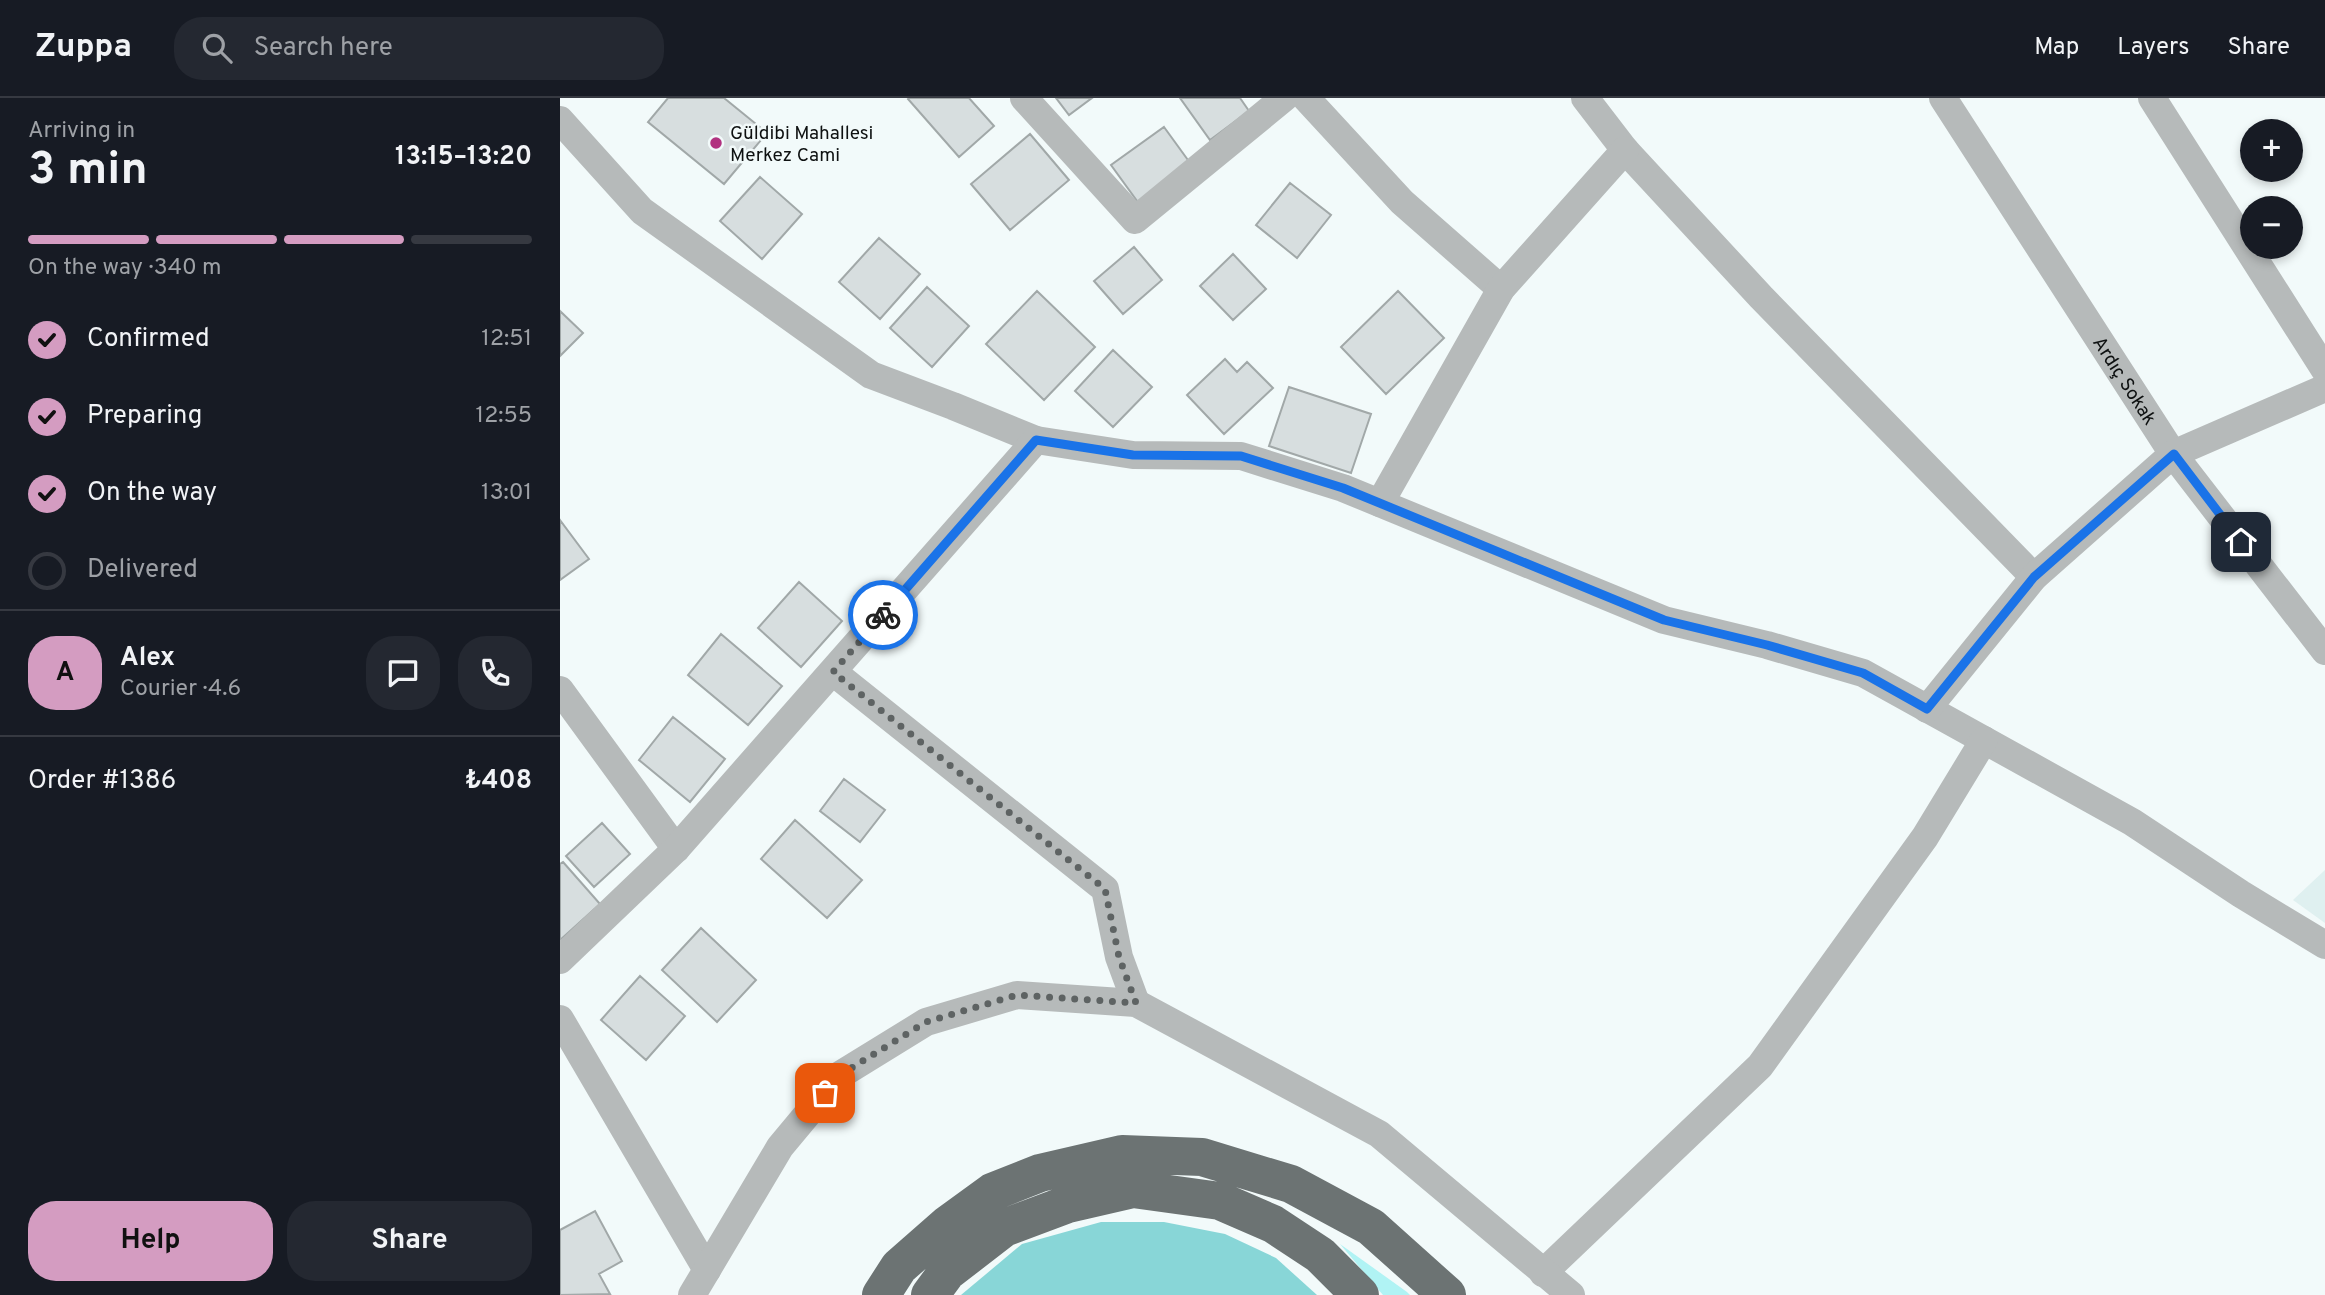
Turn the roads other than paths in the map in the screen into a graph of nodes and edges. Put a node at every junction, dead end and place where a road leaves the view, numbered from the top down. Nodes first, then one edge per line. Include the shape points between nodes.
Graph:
1 (1024, 98) edge
2 (1284, 98) edge
3 (1306, 98) edge
4 (1585, 98) edge
5 (1943, 98) edge
6 (2152, 98) edge
7 (560, 120) edge
8 (1625, 150) junction
9 (1501, 289) junction
10 (2325, 370) edge
11 (2325, 388) edge
12 (1036, 440) junction
13 (2174, 454) junction
14 (1380, 503) junction
15 (2034, 577) junction
16 (2325, 651) edge
17 (833, 672) junction
18 (560, 690) edge
19 (1927, 709) junction
20 (1984, 740) junction
21 (676, 849) junction
22 (2325, 945) edge
23 (560, 960) edge
24 (1136, 1003) junction
25 (560, 1019) edge
26 (707, 1270) junction
27 (1543, 1273) junction
28 (692, 1295) edge
29 (881, 1295) edge
30 (930, 1295) edge
31 (1360, 1295) edge
32 (1447, 1295) edge
33 (1571, 1295) edge

1 - 2 street via 1135,220
3 - 9 street via 1402,202
4 - 8 street
5 - 13 street, Ardıç Sokak
6 - 10 street
7 - 12 street via 642,211 871,375
8 - 9 street
8 - 15 street
9 - 14 street
11 - 13 street
12 - 14 street via 1133,455 1241,456
12 - 17 street
13 - 15 street
13 - 16 street, Ardıç Sokak
14 - 19 street via 1664,620 1863,673
15 - 19 street
17 - 21 street
17 - 24 street via 1105,889 1119,957
18 - 21 street
19 - 20 street
20 - 22 street via 2132,822
20 - 27 street via 1926,837 1760,1066
21 - 23 street
24 - 26 street via 1017,995 915,1028 840,1075 780,1147
24 - 27 street via 1379,1134
25 - 26 street
26 - 28 street
27 - 33 street
29 - 32 highway via 899,1267 992,1192 1040,1173 1122,1154 1202,1157 1291,1184 1371,1227
30 - 31 highway via 947,1272 1004,1228 1068,1204 1133,1189 1220,1201 1273,1224 1320,1255

